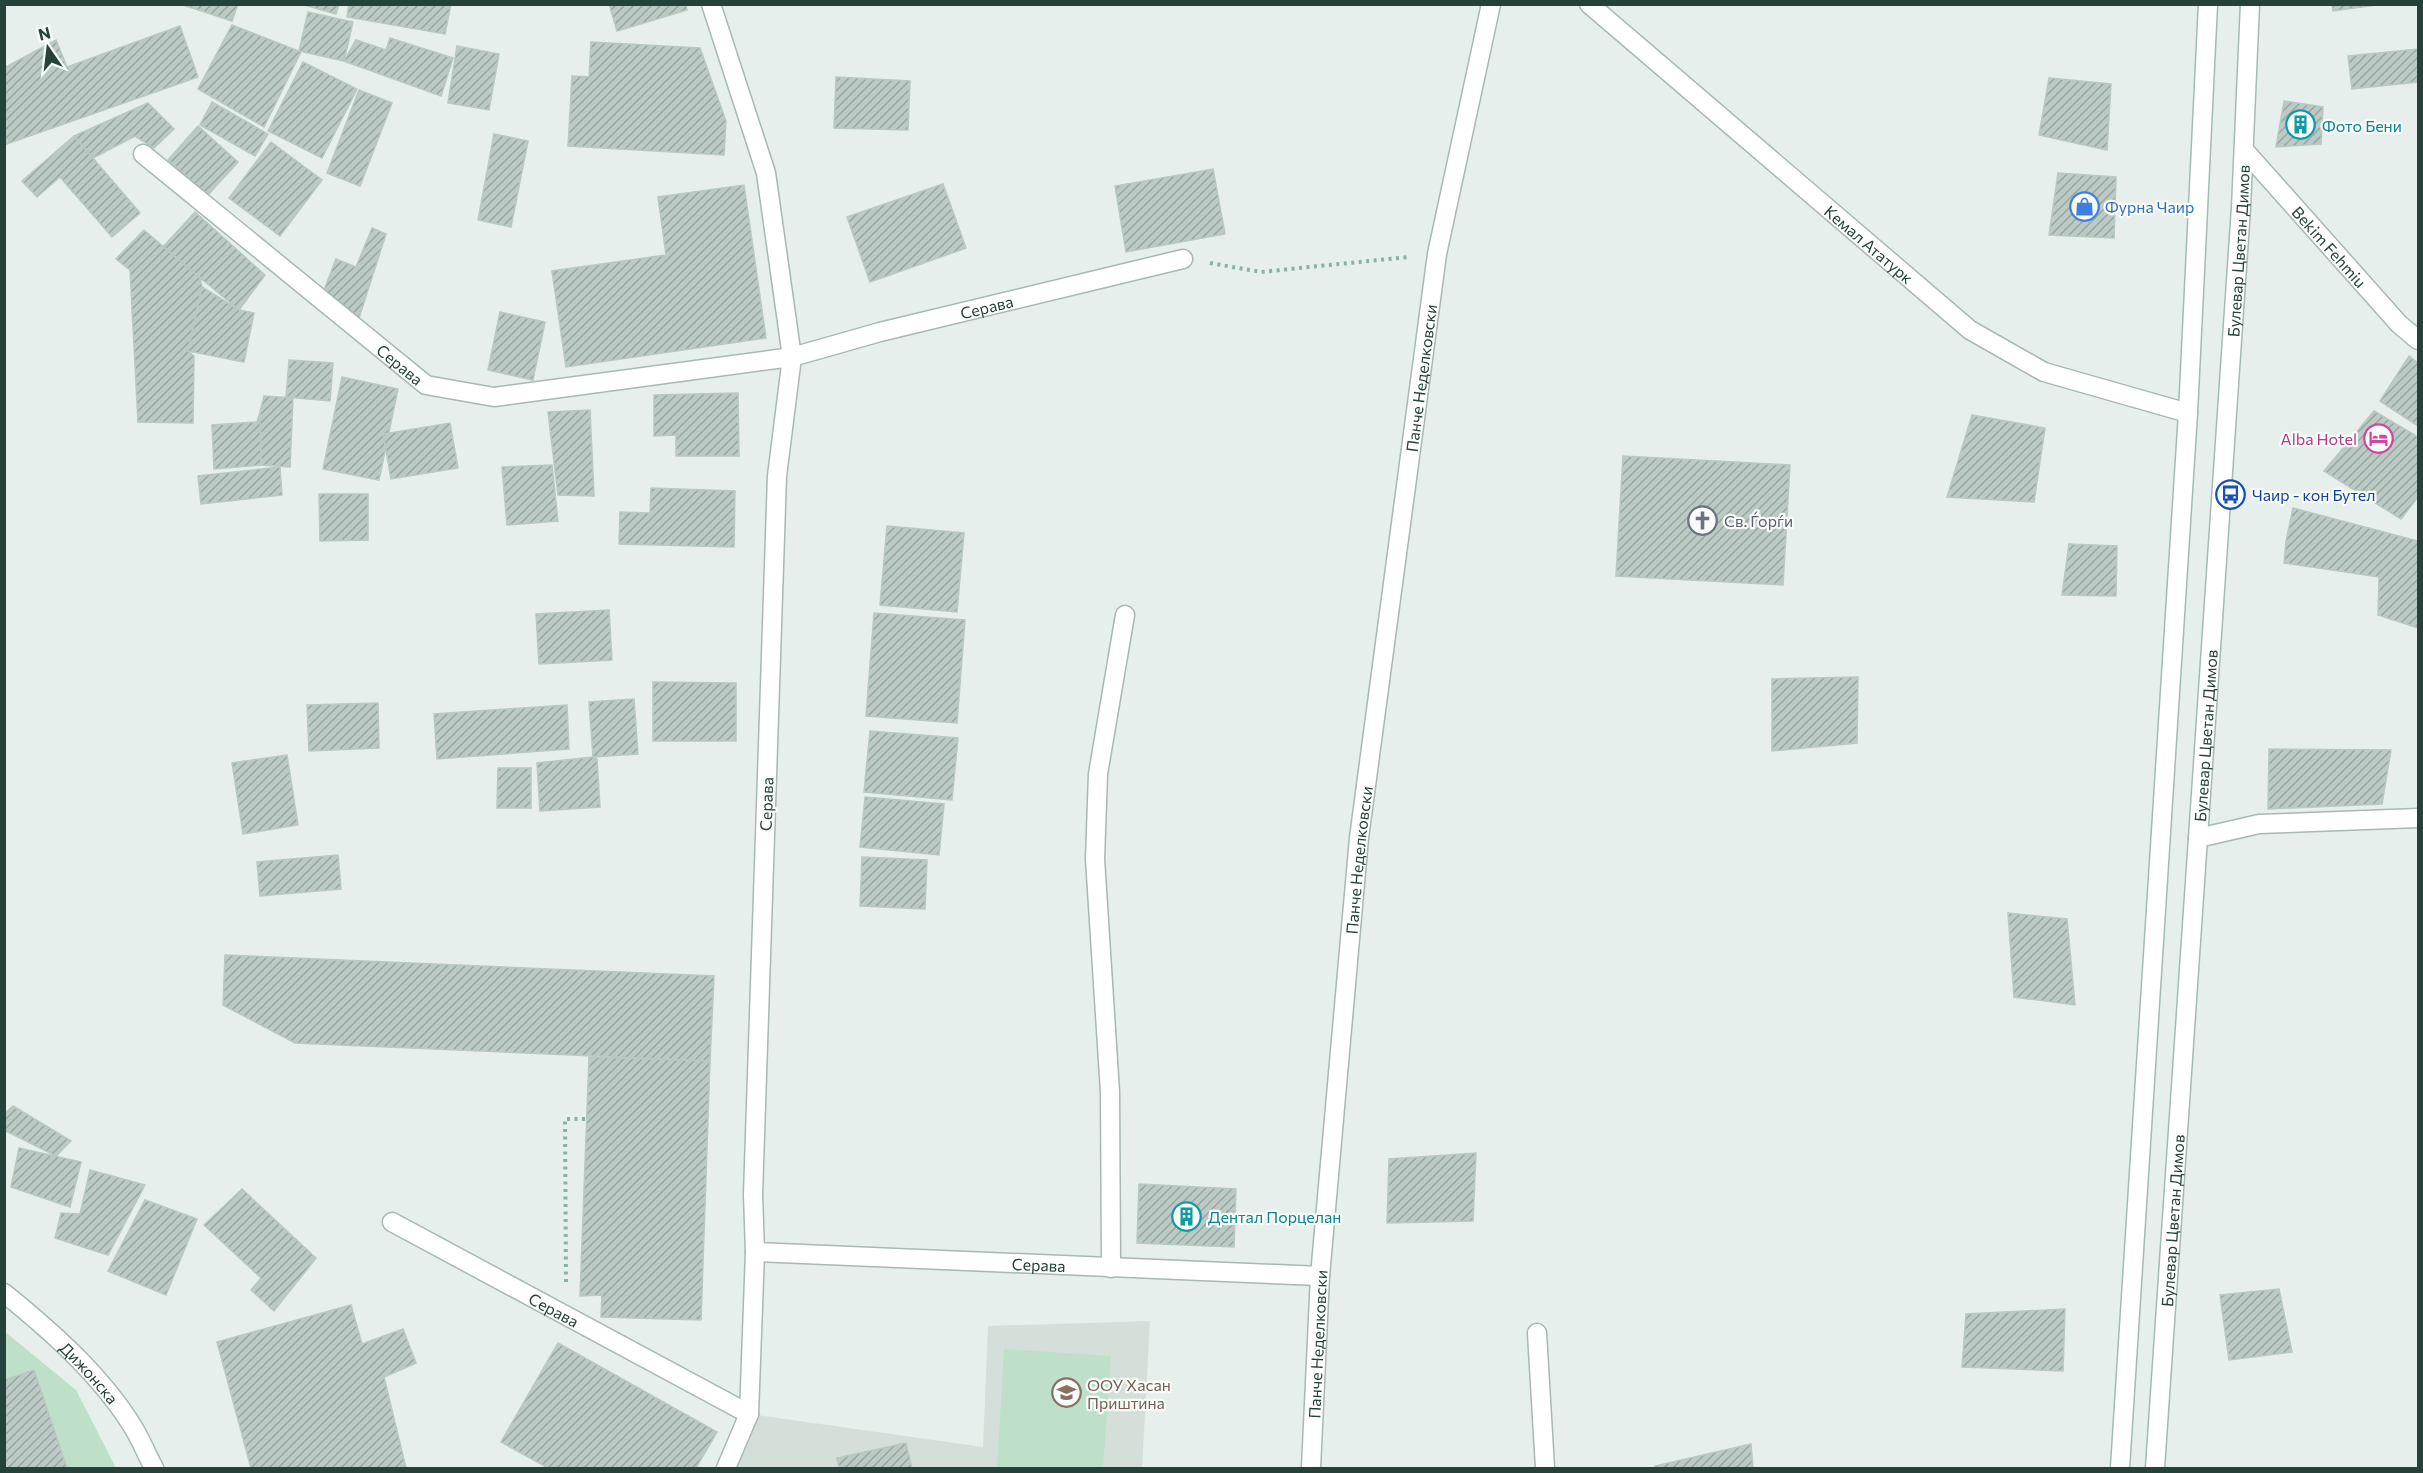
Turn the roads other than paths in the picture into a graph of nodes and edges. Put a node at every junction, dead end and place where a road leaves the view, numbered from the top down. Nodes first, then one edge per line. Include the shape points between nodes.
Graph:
1 (711, 4) edge
2 (1491, 4) edge
3 (2208, 4) edge
4 (2250, 4) edge
5 (1592, 5) edge
6 (2244, 150) junction
7 (143, 154) dead end
8 (1183, 259) road end
9 (2418, 340) edge
10 (792, 357) junction
11 (2188, 413) junction
12 (1125, 615) dead end
13 (2418, 818) edge
14 (2198, 838) junction
15 (392, 1222) dead end
16 (755, 1252) junction
17 (1111, 1268) junction
18 (1320, 1276) junction
19 (4, 1293) edge
20 (1537, 1333) dead end
21 (749, 1414) junction
22 (154, 1468) edge
23 (726, 1468) edge
24 (1311, 1468) edge
25 (1545, 1468) edge
26 (2120, 1468) edge
27 (2155, 1468) edge

1 - 10 street, Серава via 766,173
2 - 18 street, Панче Неделковски via 1437,254 1359,838
3 - 11 street
4 - 6 street, Булевар Цветан Димов
5 - 11 street, Кемал Ататурк via 1970,330 2044,372
6 - 9 street, Bekim Fehmiu via 2399,324
6 - 14 street, Булевар Цветан Димов
7 - 10 street, Серава via 426,385 494,397
8 - 10 street, Серава
10 - 16 street, Серава via 777,476 753,1195
11 - 26 street
12 - 17 street via 1098,774 1095,859 1110,1092
13 - 14 street via 2259,824
14 - 27 street, Булевар Цветан Димов
15 - 21 street, Серава
16 - 17 street, Серава
16 - 21 street, Серава
17 - 18 street, Серава
18 - 24 street, Панче Неделковски
19 - 22 street, Дижонска via 96,1377 133,1426
20 - 25 street
21 - 23 street, Серава

